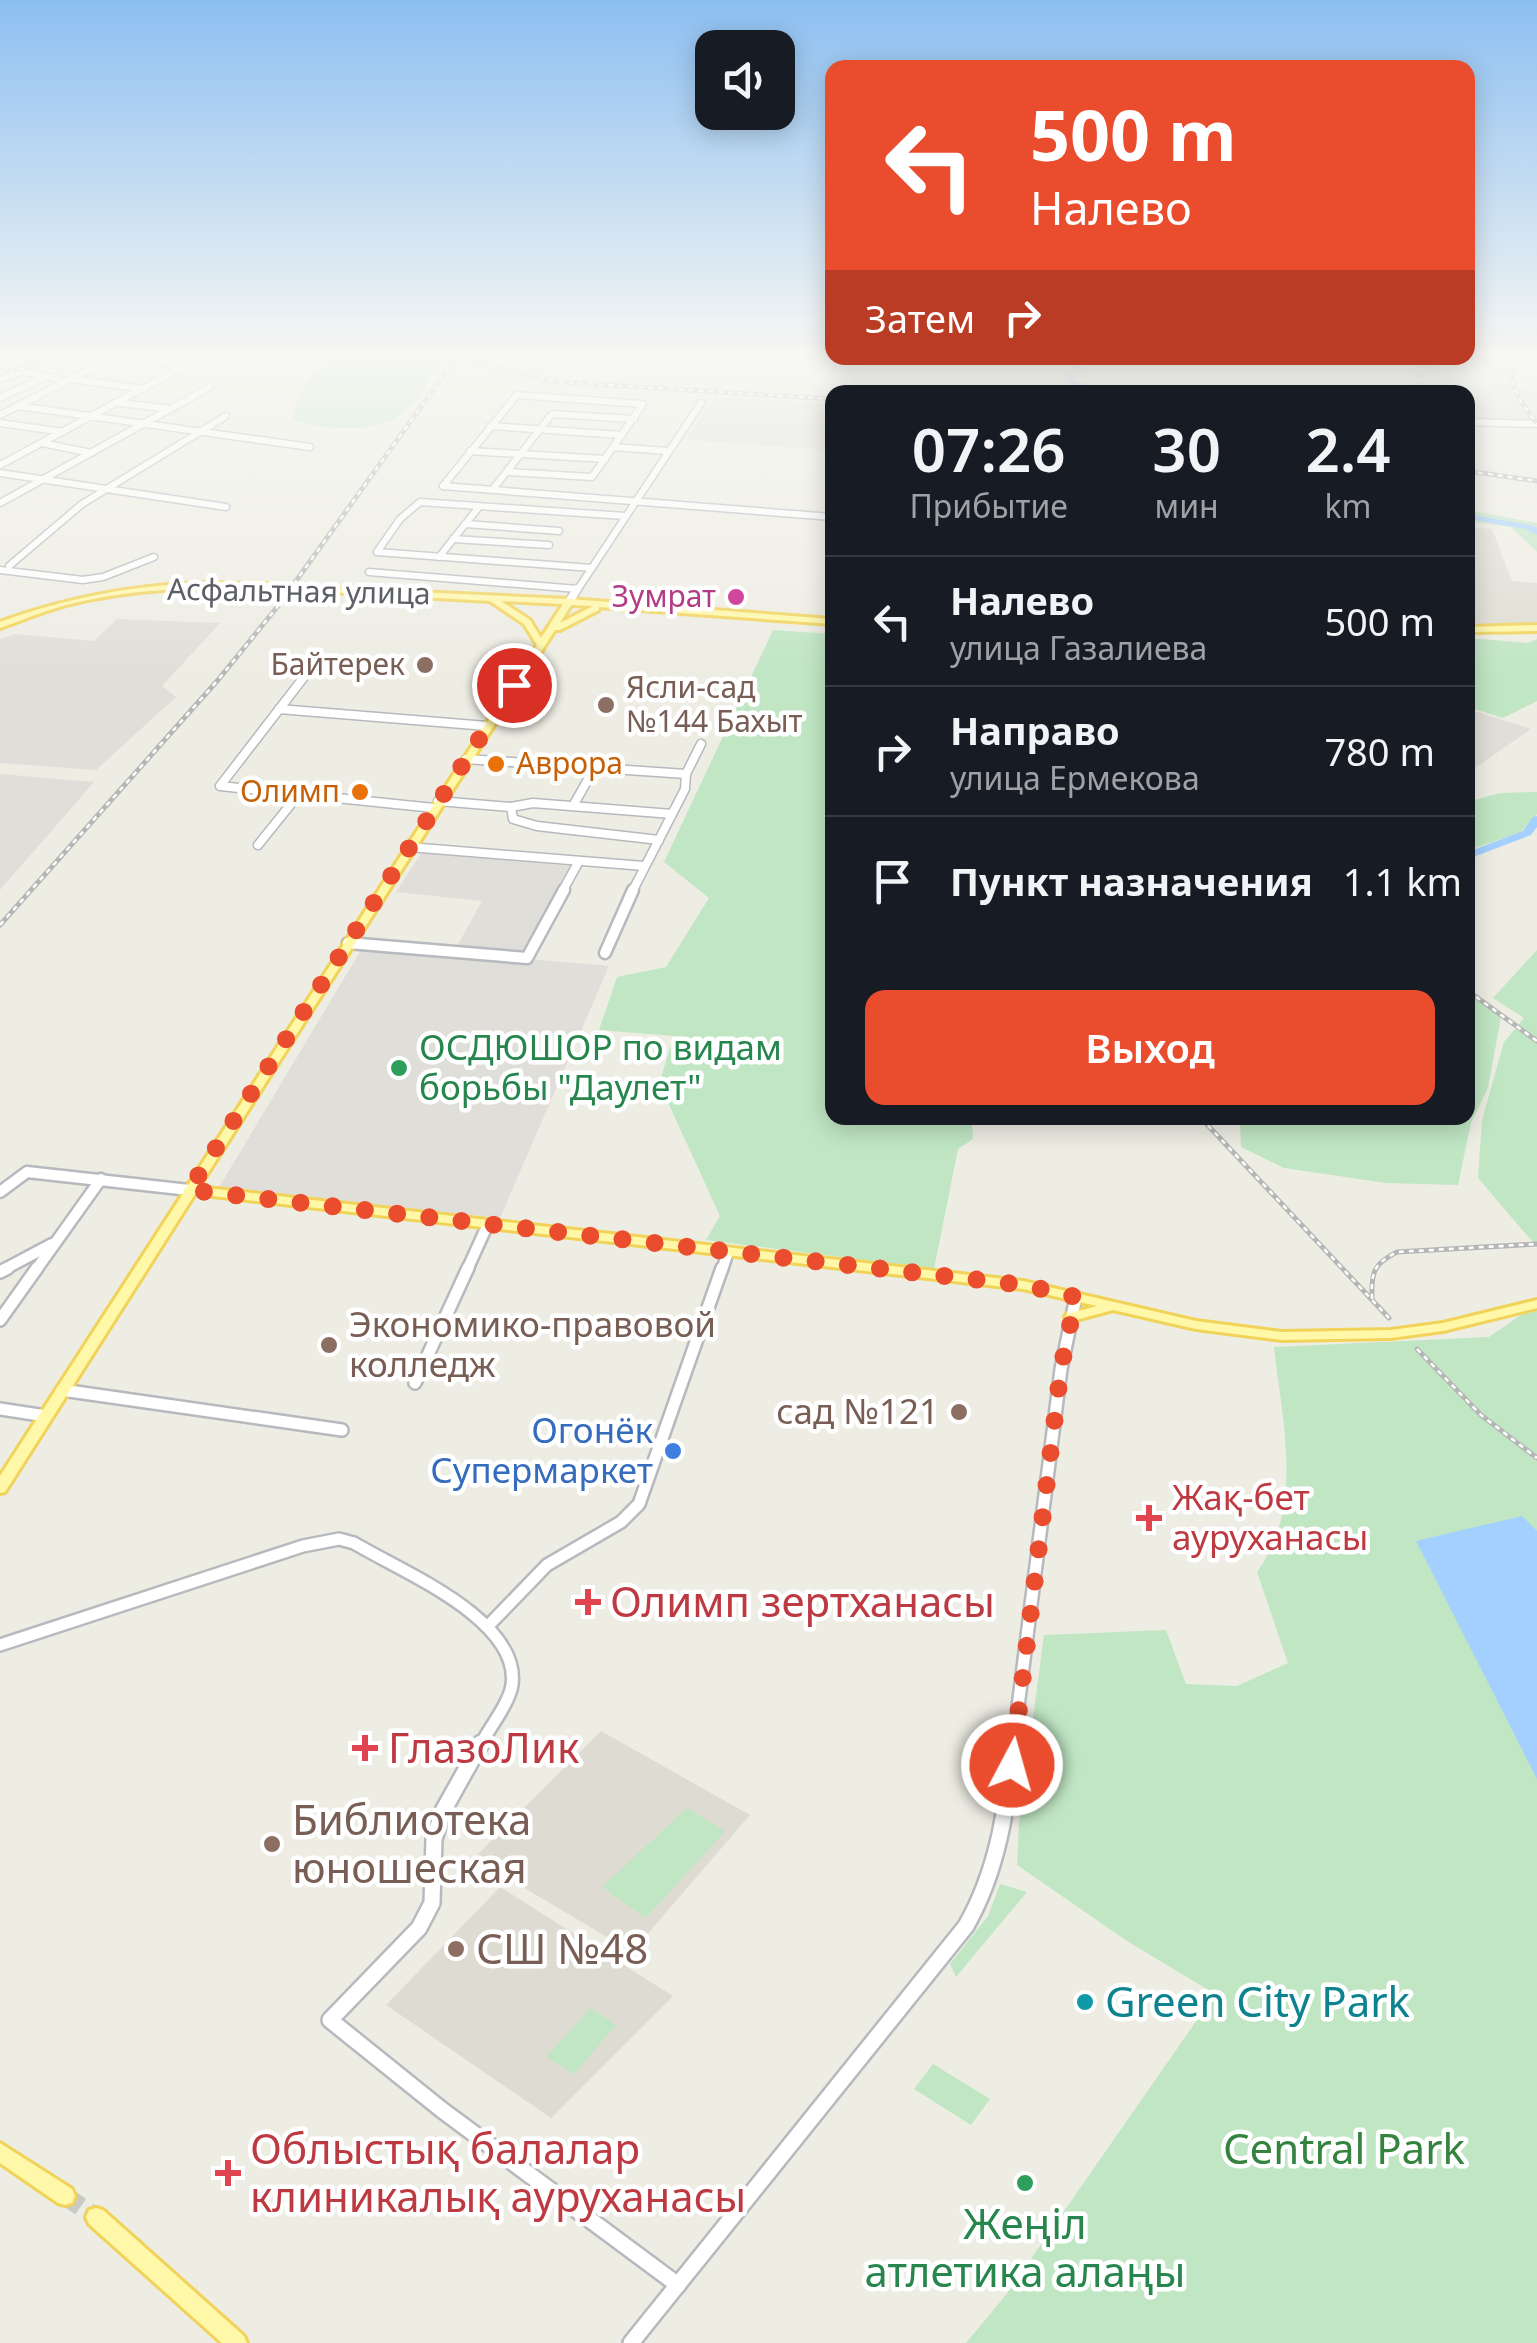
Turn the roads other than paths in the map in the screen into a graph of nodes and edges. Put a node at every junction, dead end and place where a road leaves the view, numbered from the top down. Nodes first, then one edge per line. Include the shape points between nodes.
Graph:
1 (81, 460) edge
2 (152, 460) edge
3 (463, 460) edge
4 (516, 460) edge
5 (604, 460) edge
6 (660, 460) edge
7 (507, 472) junction
8 (0, 474) edge
9 (47, 480) junction
10 (107, 487) junction
11 (493, 490) junction
12 (536, 492) junction
13 (634, 500) junction
14 (479, 506) junction
15 (0, 507) edge
16 (226, 507) dead end
17 (523, 510) junction
18 (572, 513) junction
19 (825, 515) edge
20 (625, 516) junction
21 (465, 524) junction
22 (559, 530) junction
23 (452, 539) junction
24 (549, 545) junction
25 (154, 557) dead end
26 (438, 557) junction
27 (486, 560) junction
28 (535, 564) junction
29 (3, 567) edge
30 (592, 568) junction
31 (369, 572) dead end
32 (473, 580) junction
33 (578, 589) junction
34 (482, 598) junction
35 (569, 602) junction
36 (619, 606) junction
37 (825, 621) edge
38 (0, 625) edge
39 (1537, 628) edge
40 (1475, 630) edge
41 (541, 646) junction
42 (304, 678) dead end
43 (279, 709) junction
44 (488, 726) junction
45 (700, 744) dead end
46 (466, 759) junction
47 (595, 768) junction
48 (686, 774) junction
49 (298, 794) junction
50 (436, 804) junction
51 (573, 806) junction
52 (511, 808) junction
53 (672, 814) junction
54 (659, 840) junction
55 (258, 846) dead end
56 (409, 847) junction
57 (579, 861) junction
58 (644, 866) junction
59 (348, 943) junction
60 (606, 953) dead end
61 (101, 1179) junction
62 (189, 1190) junction
63 (0, 1192) edge
64 (487, 1226) junction
65 (56, 1242) junction
66 (728, 1252) junction
67 (0, 1272) edge
68 (1076, 1297) junction
69 (1537, 1304) edge
70 (1112, 1308) junction
71 (1072, 1317) junction
72 (0, 1320) edge
73 (415, 1382) dead end
74 (62, 1390) junction
75 (0, 1409) edge
76 (46, 1416) junction
77 (342, 1430) dead end
78 (0, 1488) edge
79 (488, 1626) junction
80 (0, 1645) edge
81 (0, 2152) edge
82 (66, 2196) tunnel mouth
83 (96, 2217) tunnel mouth
84 (678, 2284) junction
85 (237, 2343) edge
86 (632, 2343) edge

1 - 9 street
2 - 10 street
3 - 11 street via 443,486
4 - 7 street
5 - 7 street via 592,477
6 - 13 street
7 - 11 street
8 - 9 street
9 - 10 street
9 - 15 street
10 - 16 street
10 - 29 street
11 - 12 street
12 - 13 street
12 - 17 street
13 - 19 street
13 - 20 street
14 - 17 street
14 - 21 street
14 - 26 street via 420,502 377,552
17 - 18 street
18 - 20 street
18 - 22 street
20 - 30 street
21 - 22 street
21 - 23 street
22 - 24 street
23 - 24 street
23 - 26 street
24 - 28 street
25 - 29 street via 92,580 30,577
26 - 27 street
27 - 28 street
27 - 32 street
28 - 30 street
30 - 33 street
31 - 32 street
32 - 33 street
33 - 35 street
34 - 35 main road, Асфальтная улица
34 - 38 main road, Асфальтная улица, bridge via 193,585 128,591
34 - 41 main road via 514,611 534,628
35 - 36 main road, Асфальтная улица
35 - 41 main road
36 - 37 main road, Асфальтная улица
36 - 41 main road via 566,620
39 - 40 main road
41 - 44 main road
42 - 43 street
43 - 44 street
43 - 49 street via 219,785
44 - 46 main road
45 - 48 street
46 - 47 street
46 - 50 main road
47 - 48 street
47 - 51 street
48 - 53 street
49 - 50 street
49 - 55 street
50 - 52 street
50 - 56 main road
51 - 52 street
51 - 53 street
52 - 54 street via 513,820 538,826
53 - 54 street
54 - 58 street
56 - 57 street
56 - 59 main road
57 - 58 street
57 - 59 street via 528,958
58 - 60 street
59 - 62 main road
61 - 62 street
61 - 63 street via 27,1172
61 - 65 street
62 - 64 main road
62 - 74 main road
64 - 66 main road
64 - 73 street
65 - 67 street
65 - 72 street
66 - 68 main road via 1024,1285
66 - 79 street via 639,1504 621,1522 546,1565
68 - 70 main road
68 - 71 street
69 - 70 main road via 1444,1327 1337,1338 1229,1330
70 - 71 main road
71 - 84 street via 1004,1830 992,1874 946,1955
74 - 76 main road
74 - 77 street
75 - 76 street
76 - 78 main road
79 - 80 street via 340,1539
79 - 84 street via 508,1653 512,1688 443,1811 434,1839 432,1903 419,1928 330,2020
81 - 82 main road
83 - 85 main road
84 - 86 street

